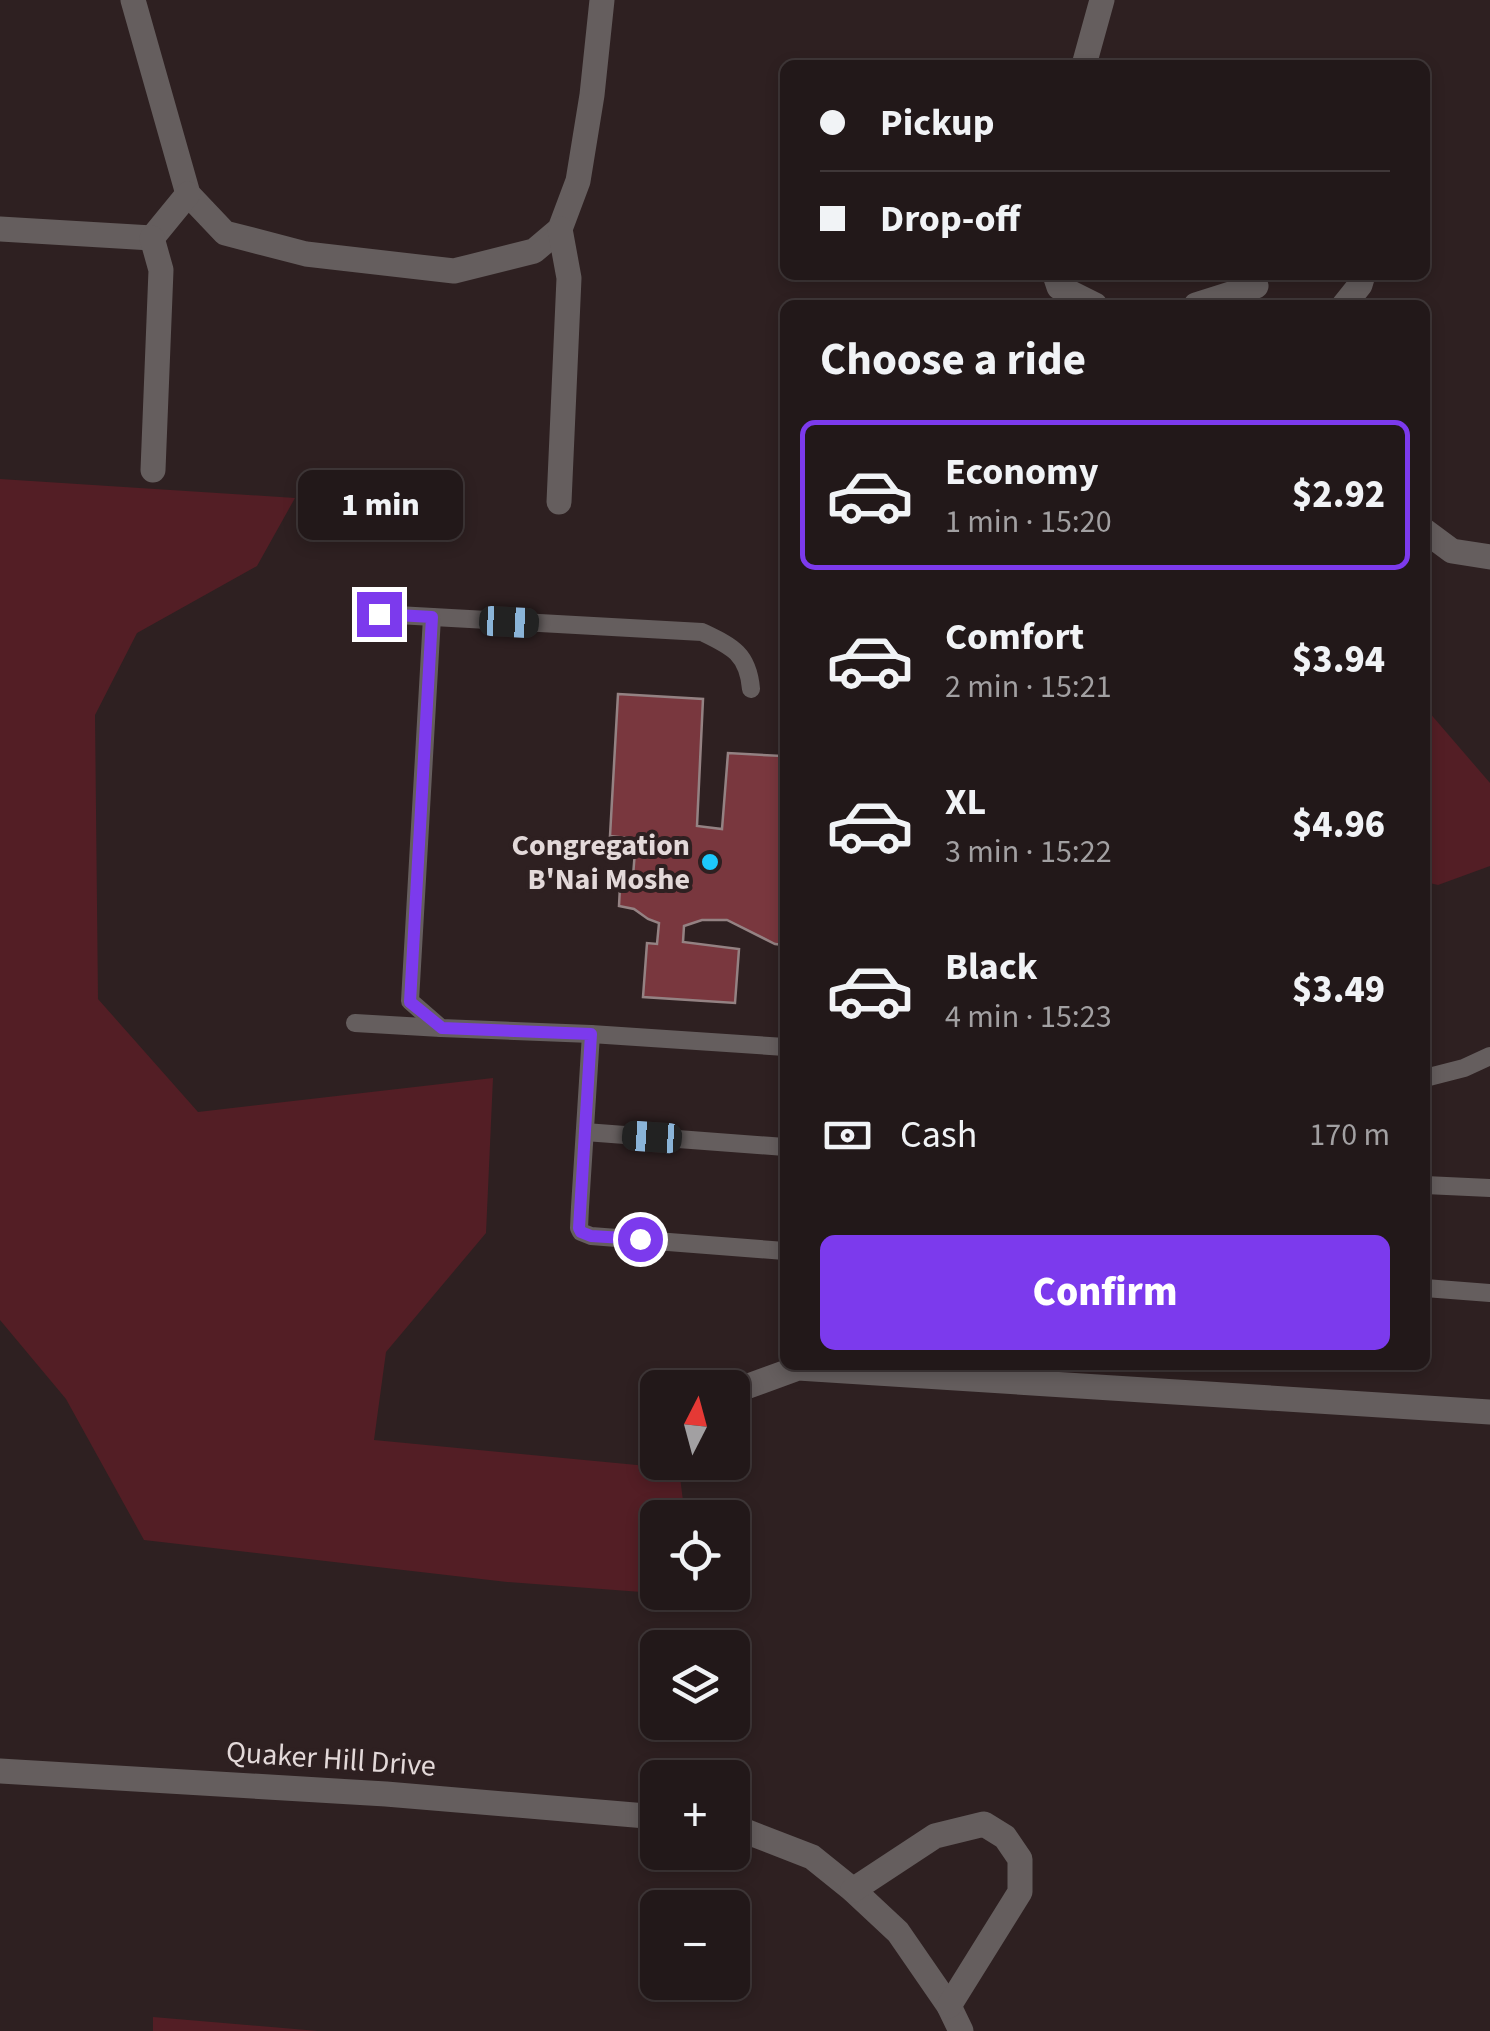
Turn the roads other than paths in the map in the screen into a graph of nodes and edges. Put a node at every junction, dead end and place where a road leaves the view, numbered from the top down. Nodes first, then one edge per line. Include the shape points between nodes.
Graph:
1 (133, 0) edge
2 (602, 0) edge
3 (1102, 0) edge
4 (1085, 60) edge
5 (188, 194) junction
6 (0, 229) edge
7 (560, 229) junction
8 (152, 238) junction
9 (1057, 280) edge
10 (1259, 289) edge
11 (1085, 300) edge
12 (1216, 300) edge
13 (153, 470) dead end
14 (559, 502) dead end
15 (1430, 534) edge
16 (1490, 557) edge
17 (379, 614) dead end
18 (432, 617) junction
19 (751, 689) dead end
20 (354, 1023) dead end
21 (442, 1028) junction
22 (591, 1034) junction
23 (780, 1047) edge
24 (1490, 1056) edge
25 (1430, 1077) edge
26 (584, 1132) junction
27 (780, 1147) edge
28 (1430, 1186) edge
29 (1490, 1188) edge
30 (780, 1250) edge
31 (1430, 1288) edge
32 (1490, 1293) edge
33 (792, 1370) edge
34 (829, 1370) edge
35 (750, 1385) edge
36 (1490, 1412) edge
37 (0, 1770) edge
38 (640, 1815) edge
39 (750, 1833) edge
40 (853, 1890) junction
41 (949, 2006) junction
42 (961, 2031) edge

1 - 5 street
2 - 7 street via 578,182
3 - 4 street
5 - 7 street via 225,233 306,254 454,271 534,252
5 - 8 street
6 - 8 street
7 - 14 street via 569,278
8 - 13 street via 162,270
9 - 11 street
10 - 12 street
15 - 16 street via 1452,551
17 - 18 lane
18 - 19 lane via 702,632 744,659
18 - 21 lane via 410,1002
20 - 21 lane
21 - 22 lane
22 - 23 lane
22 - 26 lane
24 - 25 lane
26 - 27 lane
26 - 30 lane via 581,1232
28 - 29 lane
31 - 32 lane
33 - 35 street
34 - 36 street
37 - 38 street, Quaker Hill Drive
39 - 40 street via 812,1857
40 - 41 street via 898,1932
40 - 41 street via 935,1836 984,1824 1005,1837 1020,1858 1020,1892
41 - 42 street

